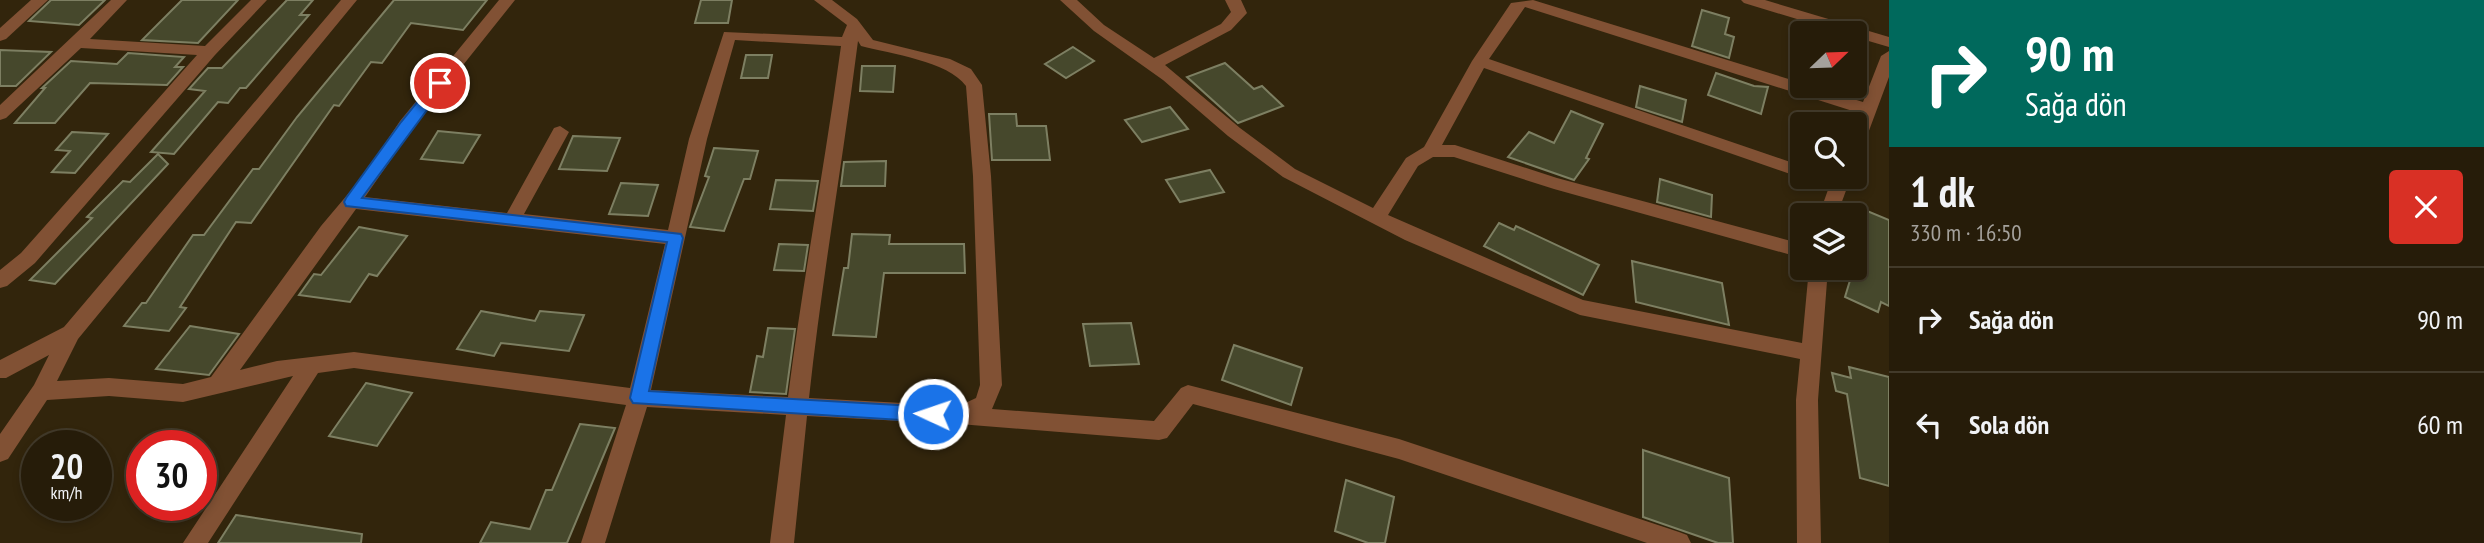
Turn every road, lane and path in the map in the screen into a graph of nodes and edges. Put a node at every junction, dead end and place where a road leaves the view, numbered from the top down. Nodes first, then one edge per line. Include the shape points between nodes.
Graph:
1 (40, 0) edge
2 (119, 0) edge
3 (259, 0) edge
4 (349, 0) edge
5 (507, 0) edge
6 (822, 0) edge
7 (1068, 0) edge
8 (1233, 0) edge
9 (1749, 0) edge
10 (1524, 1) edge
11 (852, 22) junction
12 (0, 36) edge
13 (849, 42) junction
14 (1889, 42) edge
15 (77, 43) junction
16 (209, 51) junction
17 (1889, 56) edge
18 (1480, 61) junction
19 (1153, 65) junction
20 (1868, 110) joint
21 (0, 114) edge
22 (560, 132) dead end
23 (1430, 152) junction
24 (1790, 168) edge
25 (351, 202) junction
26 (1377, 217) junction
27 (512, 220) junction
28 (676, 238) junction
29 (1790, 248) edge
30 (1818, 280) edge
31 (0, 281) edge
32 (71, 333) junction
33 (1811, 353) junction
34 (313, 364) junction
35 (0, 369) edge
36 (216, 387) junction
37 (41, 391) junction
38 (639, 398) junction
39 (798, 408) junction
40 (960, 415) junction
41 (0, 452) edge
42 (195, 543) edge
43 (593, 543) edge
44 (782, 543) edge
45 (1679, 543) edge
46 (1809, 543) edge

1 - 12 street
2 - 15 street
3 - 16 street
4 - 32 street
5 - 25 street via 406,125
6 - 11 street
7 - 19 street
8 - 19 street via 1239,13 1226,27
9 - 14 street
10 - 18 street
10 - 20 street
11 - 13 street
11 - 40 street via 867,43 944,62 965,73 974,85 991,385 984,404
13 - 28 street via 729,35 698,139
13 - 39 street
15 - 16 street
15 - 21 street
16 - 31 street via 28,258
17 - 20 street
18 - 23 street
18 - 24 street
19 - 26 street via 1289,173
22 - 27 street
23 - 26 street via 1412,162
23 - 29 street via 1455,151
25 - 27 street
25 - 36 street
26 - 33 street via 1580,307
27 - 28 street
28 - 38 street
30 - 33 street
32 - 35 street
32 - 37 street
33 - 46 street via 1807,400
34 - 36 street
34 - 38 street via 354,360
34 - 42 street
36 - 37 street via 183,393 109,387
37 - 41 street
38 - 39 street
38 - 43 street
39 - 40 street
39 - 44 street
40 - 45 street via 1159,431 1188,394 1399,449

